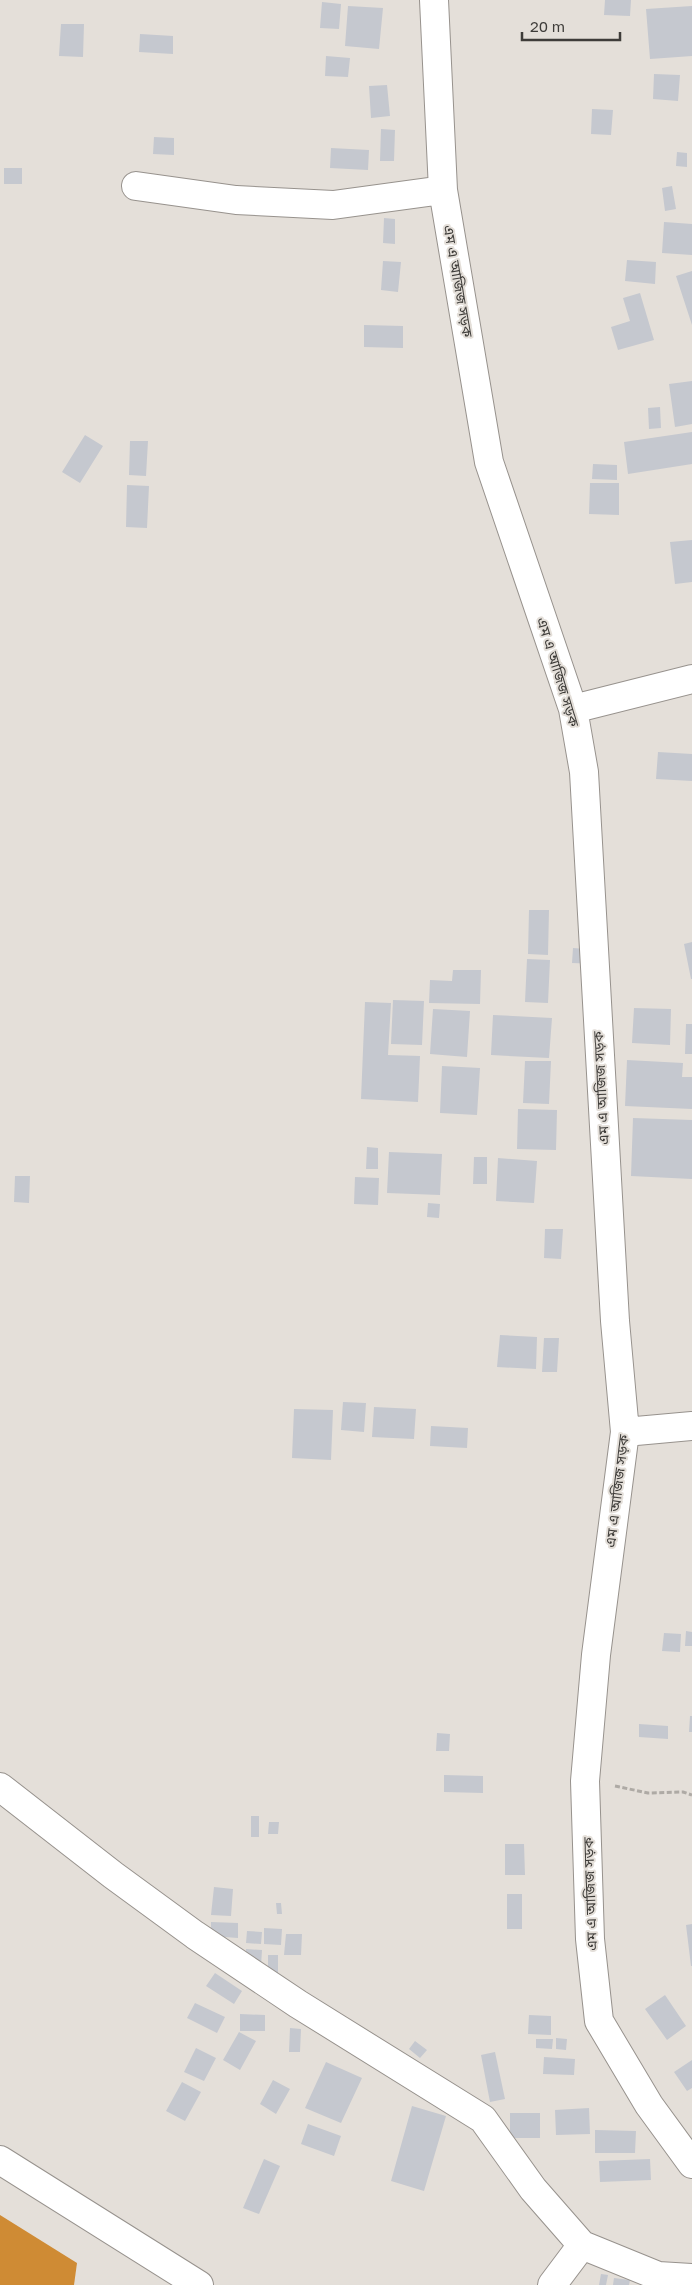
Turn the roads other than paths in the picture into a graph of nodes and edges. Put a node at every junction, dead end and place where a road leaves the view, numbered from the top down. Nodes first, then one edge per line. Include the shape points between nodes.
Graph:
1 (434, 0) edge
2 (136, 186) dead end
3 (443, 190) junction
4 (692, 679) edge
5 (573, 709) junction
6 (692, 1426) edge
7 (625, 1432) junction
8 (0, 1787) edge
9 (0, 2160) edge
10 (692, 2164) edge
11 (582, 2245) junction
12 (692, 2278) edge
13 (199, 2285) edge
14 (552, 2285) edge

1 - 3 street, এম এ আজিজ সড়ক
2 - 3 street via 236,200 333,205
3 - 5 street, এম এ আজিজ সড়ক via 489,462
4 - 5 street
5 - 7 street, এম এ আজিজ সড়ক via 584,772 615,1321
6 - 7 street
7 - 10 street, এম এ আজিজ সড়ক via 596,1655 585,1781 590,1939 600,2021 649,2105
8 - 11 street via 195,1935 298,2004 483,2119 534,2189
9 - 13 street
11 - 12 street via 658,2276
11 - 14 street

